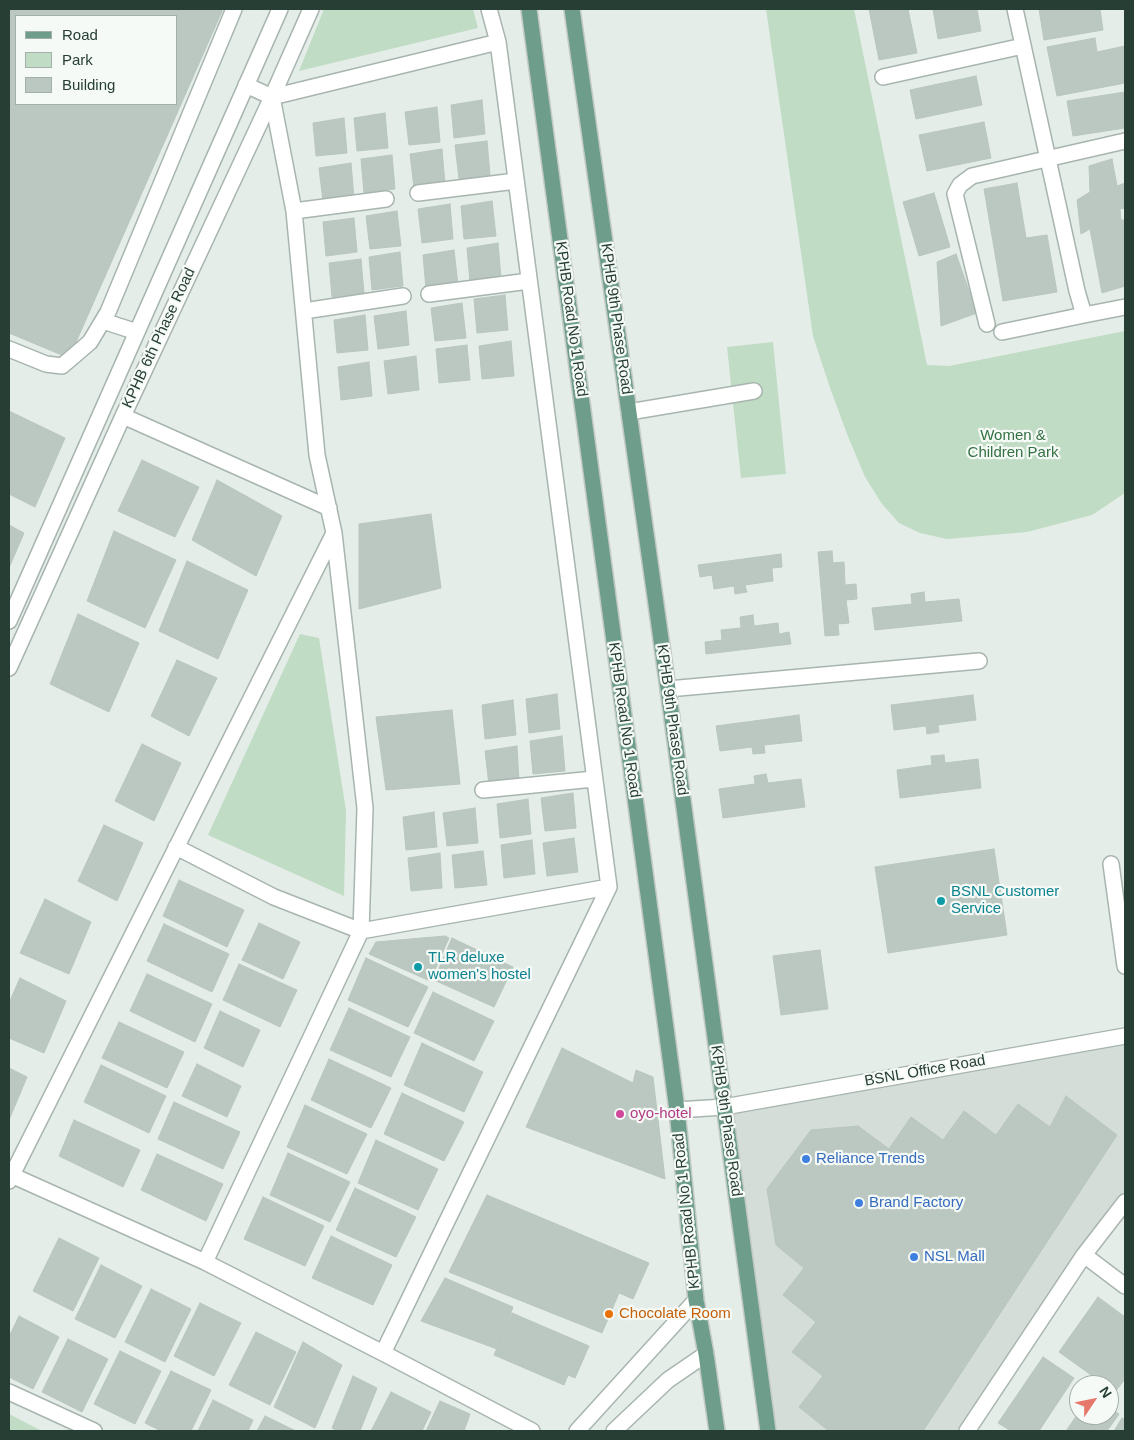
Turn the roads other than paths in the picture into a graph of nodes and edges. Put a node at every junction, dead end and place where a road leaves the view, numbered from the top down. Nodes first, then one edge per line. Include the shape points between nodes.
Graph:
1 (234, 9) edge
2 (311, 9) edge
3 (489, 9) edge
4 (529, 9) edge
5 (572, 9) edge
6 (1015, 9) edge
7 (275, 10) edge
8 (498, 42) junction
9 (1023, 46) junction
10 (883, 77) dead end
11 (246, 85) junction
12 (272, 97) junction
13 (1124, 145) edge
14 (1048, 158) junction
15 (516, 181) junction
16 (418, 193) dead end
17 (386, 199) dead end
18 (294, 211) junction
19 (529, 281) junction
20 (428, 294) dead end
21 (403, 296) dead end
22 (1125, 307) edge
23 (304, 311) junction
24 (1084, 315) junction
25 (103, 321) junction
26 (988, 324) dead end
27 (137, 332) junction
28 (1002, 332) dead end
29 (9, 349) edge
30 (754, 391) dead end
31 (629, 412) junction
32 (122, 416) junction
33 (329, 508) junction
34 (334, 533) junction
35 (9, 621) edge
36 (979, 661) dead end
37 (9, 668) edge
38 (668, 689) junction
39 (594, 779) junction
40 (483, 790) dead end
41 (176, 847) junction
42 (1111, 864) dead end
43 (608, 887) junction
44 (361, 931) junction
45 (1125, 966) edge
46 (1125, 1036) edge
47 (724, 1107) junction
48 (677, 1110) junction
49 (10, 1177) edge
50 (1125, 1202) edge
51 (1084, 1255) junction
52 (204, 1262) junction
53 (1125, 1286) edge
54 (696, 1300) junction
55 (383, 1353) junction
56 (706, 1354) junction
57 (9, 1392) edge
58 (974, 1429) edge
59 (94, 1431) edge
60 (532, 1431) edge
61 (577, 1431) edge
62 (614, 1431) edge
63 (717, 1431) edge
64 (768, 1431) edge

1 - 25 street
2 - 12 street, KPHB 6th Phase Road
3 - 8 street
4 - 48 main road, KPHB Road No 1 Road
5 - 31 main road, KPHB 9th Phase Road
6 - 9 street
7 - 11 street, KPHB 6th Phase Road
8 - 12 street
8 - 15 street
9 - 10 street
9 - 14 street
11 - 12 street
11 - 27 street, KPHB 6th Phase Road
12 - 18 street
12 - 32 street, KPHB 6th Phase Road
13 - 14 street
14 - 24 street
14 - 26 street via 972,176 960,185 955,194
15 - 16 street
15 - 19 street
17 - 18 street
18 - 23 street
19 - 20 street
19 - 39 street
21 - 23 street
22 - 24 street
23 - 33 street via 317,455
24 - 28 street
25 - 27 street
25 - 29 street via 90,342 62,366 46,364
27 - 35 street, KPHB 6th Phase Road
30 - 31 street
31 - 38 main road, KPHB 9th Phase Road
32 - 33 street
32 - 37 street, KPHB 6th Phase Road
33 - 34 street
34 - 41 street
34 - 44 street via 365,808
36 - 38 street
38 - 47 main road, KPHB 9th Phase Road
39 - 40 street
39 - 43 street
41 - 44 street via 274,897
41 - 49 street
42 - 45 street
43 - 44 street
43 - 55 street
44 - 52 street
46 - 47 street, BSNL Office Road
47 - 48 street, BSNL Office Road
47 - 64 main road, KPHB 9th Phase Road
48 - 54 main road, KPHB Road No 1 Road
49 - 52 street
50 - 51 street
51 - 53 street
51 - 58 street
52 - 55 street
54 - 56 main road, KPHB Road No 1 Road
54 - 61 street
55 - 60 street
56 - 62 street via 668,1380
56 - 63 main road, KPHB Road No 1 Road
57 - 59 street

